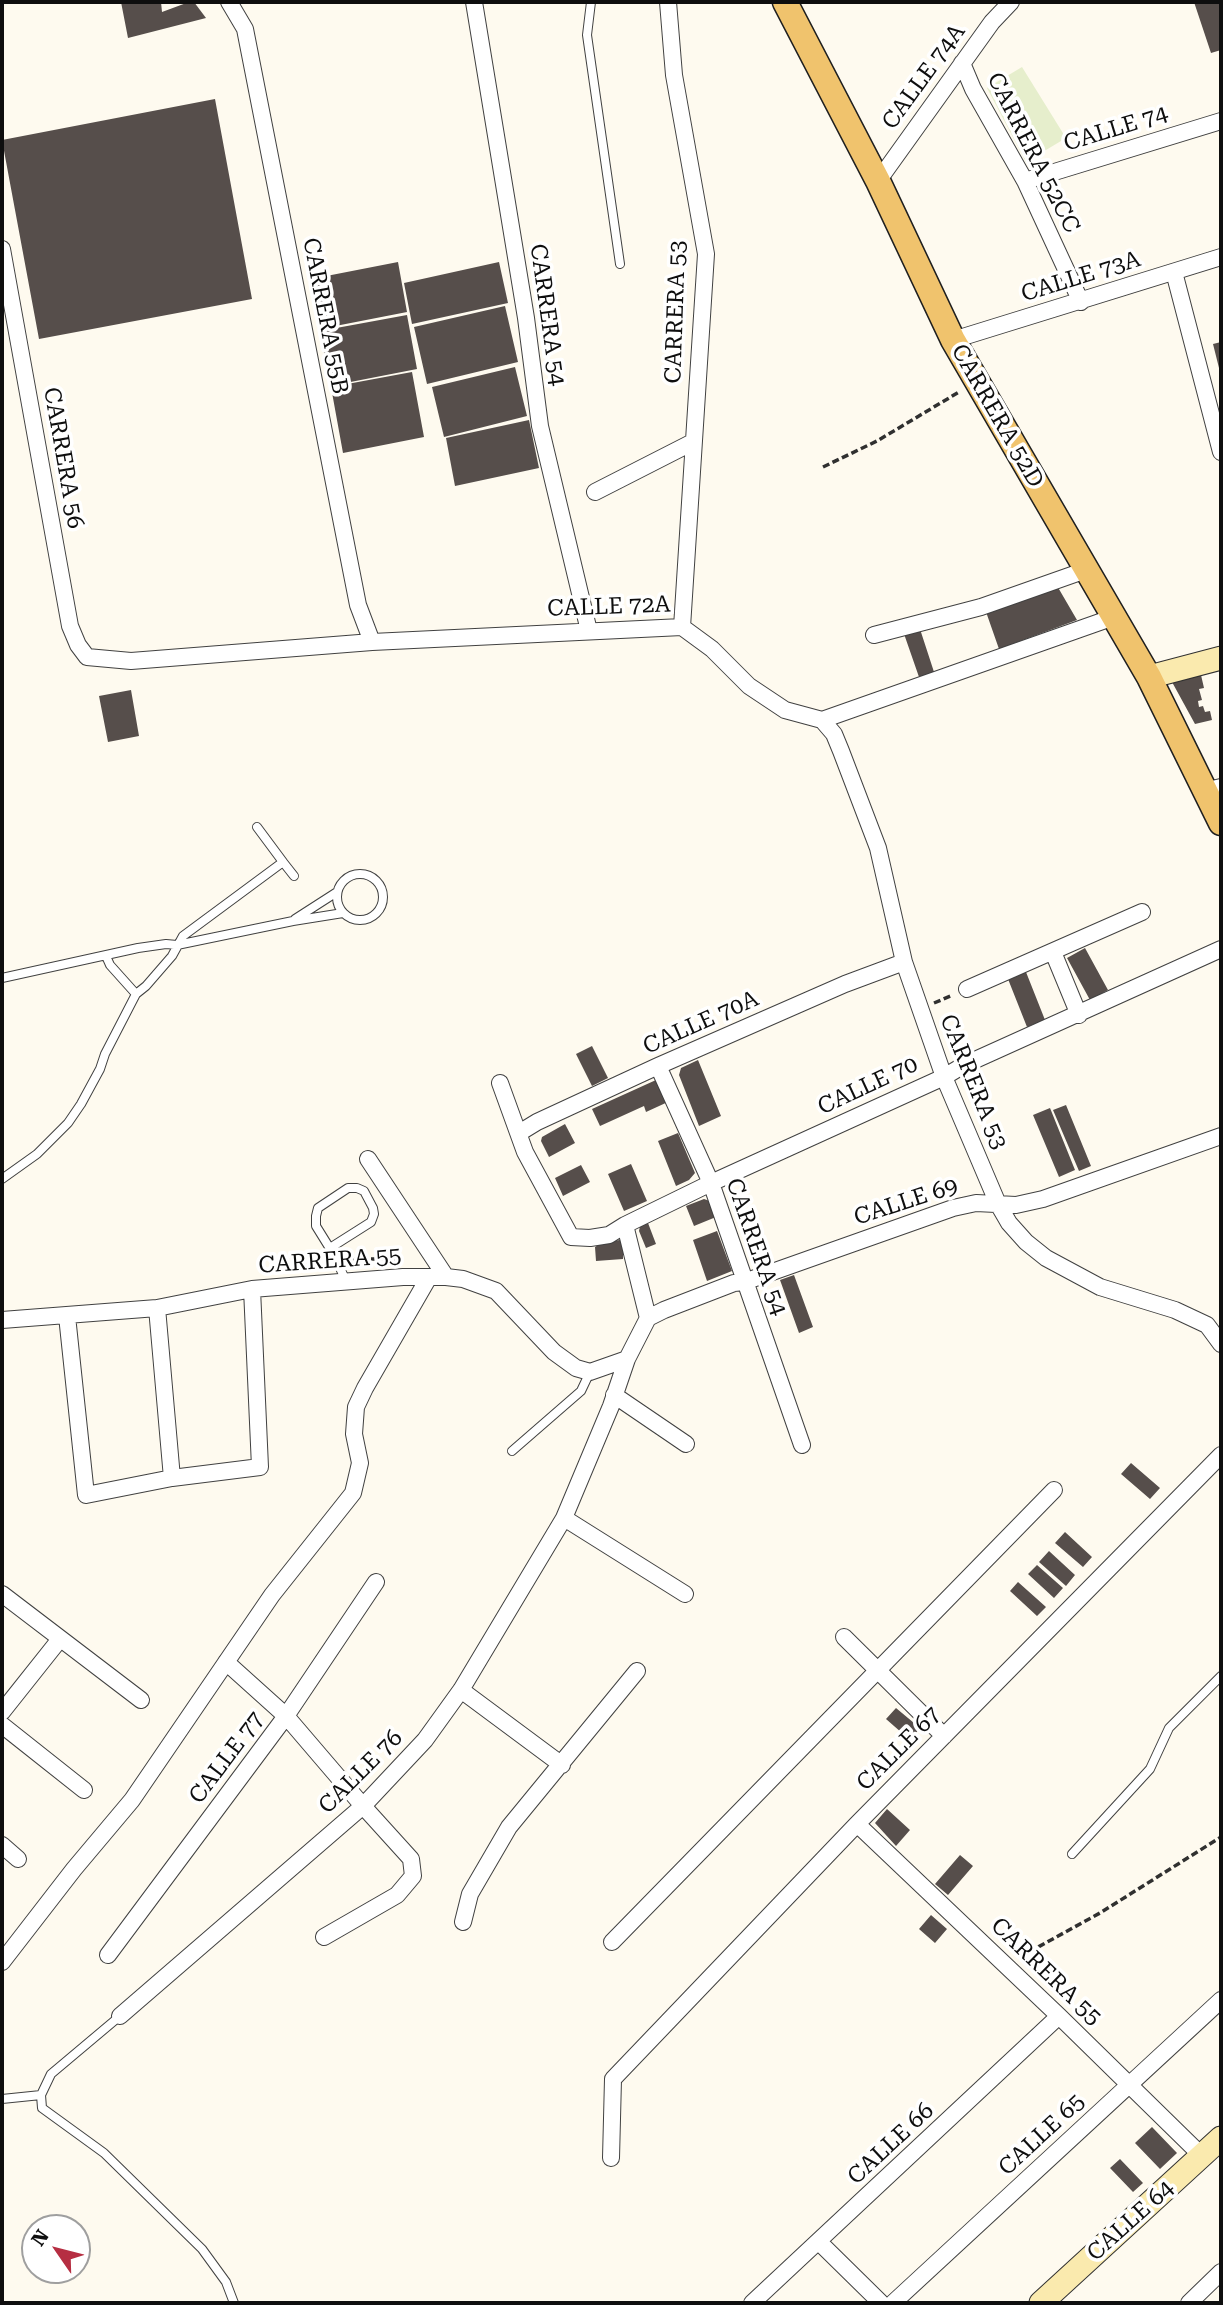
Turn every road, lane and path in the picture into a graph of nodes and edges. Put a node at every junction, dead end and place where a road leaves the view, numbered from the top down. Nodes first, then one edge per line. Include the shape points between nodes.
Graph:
1 (229, 2) edge
2 (474, 2) edge
3 (591, 2) edge
4 (668, 2) edge
5 (785, 2) edge
6 (1012, 2) edge
7 (962, 63) junction
8 (1221, 121) edge
9 (878, 181) junction
10 (1025, 181) junction
11 (2, 249) edge
12 (1221, 257) edge
13 (620, 264) dead end
14 (1174, 272) junction
15 (1082, 302) junction
16 (953, 340) junction
17 (976, 380) junction
18 (693, 442) junction
19 (1221, 452) edge
20 (823, 467) dead end
21 (595, 492) dead end
22 (1086, 569) junction
23 (1114, 617) junction
24 (682, 626) junction
25 (589, 631) junction
26 (874, 635) dead end
27 (372, 642) junction
28 (1221, 658) edge
29 (100, 660) joint
30 (1149, 677) junction
31 (822, 720) junction
32 (1213, 789) edge
33 (1221, 823) edge
34 (257, 827) dead end
35 (283, 862) junction
36 (294, 876) dead end
37 (337, 892) junction
38 (1142, 912) dead end
39 (343, 913) junction
40 (293, 921) junction
41 (177, 944) junction
42 (1221, 949) edge
43 (1053, 952) junction
44 (106, 956) junction
45 (904, 962) junction
46 (2, 978) edge
47 (967, 989) joint
48 (136, 994) junction
49 (919, 1009) junction
50 (1079, 1015) junction
51 (658, 1066) junction
52 (944, 1077) junction
53 (500, 1083) dead end
54 (519, 1133) junction
55 (1221, 1136) edge
56 (368, 1158) dead end
57 (2, 1179) edge
58 (711, 1183) junction
59 (998, 1204) junction
60 (625, 1225) junction
61 (330, 1248) junction
62 (335, 1258) junction
63 (435, 1259) junction
64 (429, 1277) junction
65 (446, 1277) junction
66 (346, 1281) junction
67 (744, 1282) junction
68 (252, 1289) junction
69 (157, 1308) junction
70 (67, 1316) junction
71 (649, 1318) junction
72 (2, 1320) edge
73 (1221, 1344) edge
74 (627, 1359) junction
75 (590, 1372) junction
76 (614, 1395) junction
77 (686, 1444) dead end
78 (802, 1446) dead end
79 (512, 1451) dead end
80 (1221, 1455) edge
81 (172, 1478) junction
82 (1054, 1490) dead end
83 (565, 1518) junction
84 (376, 1582) dead end
85 (2, 1594) edge
86 (684, 1594) dead end
87 (844, 1637) dead end
88 (60, 1639) junction
89 (226, 1662) junction
90 (877, 1670) junction
91 (637, 1671) dead end
92 (1221, 1676) edge
93 (461, 1690) junction
94 (141, 1700) dead end
95 (2, 1712) edge
96 (286, 1716) junction
97 (2, 1725) edge
98 (944, 1736) junction
99 (562, 1765) junction
100 (84, 1790) dead end
101 (363, 1806) junction
102 (857, 1824) junction
103 (1221, 1837) edge
104 (2, 1845) edge
105 (1072, 1854) dead end
106 (18, 1859) dead end
107 (463, 1922) dead end
108 (324, 1937) dead end
109 (612, 1942) dead end
110 (108, 1955) dead end
111 (2, 1962) edge
112 (1006, 1965) junction
113 (1221, 2000) edge
114 (1059, 2015) junction
115 (120, 2016) joint
116 (1130, 2085) junction
117 (41, 2095) junction
118 (2, 2099) edge
119 (1216, 2144) edge
120 (611, 2158) dead end
121 (819, 2242) junction
122 (1221, 2272) edge
123 (234, 2303) edge
124 (752, 2303) edge
125 (881, 2303) edge
126 (893, 2303) edge
127 (1041, 2303) edge
128 (1189, 2303) edge

1 - 27 street, CARRERA 55B via 245,29 358,605
2 - 25 street, CARRERA 54 via 540,426
3 - 13 lane via 587,35
4 - 18 street, CARRERA 53 via 674,75 706,254
5 - 9 main road, CARRERA 52D
6 - 7 street, CALLE 74A
7 - 9 street, CALLE 74A
7 - 10 street, CARRERA 52CC
8 - 10 street, CALLE 74
9 - 16 main road, CARRERA 52D
10 - 15 street, CARRERA 52CC
11 - 29 street, CARRERA 56 via 70,626 87,657
12 - 14 street, CALLE 73A
14 - 15 street, CALLE 73A
14 - 19 street
15 - 16 street, CALLE 73A
16 - 17 main road, CARRERA 52D
17 - 20 path via 877,441
17 - 22 main road, CARRERA 52D
18 - 21 street
18 - 24 street, CARRERA 53
22 - 23 main road, CARRERA 52D
22 - 26 street via 981,607
23 - 30 main road, CARRERA 52D
23 - 31 street
24 - 25 street, CALLE 72A
24 - 31 street, CALLE 72A via 785,710
25 - 27 street, CALLE 72A
27 - 29 street, CALLE 72A
28 - 30 street
30 - 32 main road, CARRERA 52D
31 - 45 street, CARRERA 53 via 838,743 878,848
32 - 33 main road, CARRERA 52D
34 - 35 lane
35 - 36 lane
35 - 41 lane via 193,926
37 - 39 lane
37 - 39 lane via 346,878 363,874 372,877 382,890 382,905 372,918 356,920
37 - 40 lane
38 - 43 street
39 - 40 lane
40 - 41 lane
41 - 44 lane
41 - 48 lane via 172,956
42 - 50 street, CALLE 70
43 - 47 street
43 - 50 street
44 - 46 lane
44 - 48 lane
45 - 49 street, CARRERA 53
45 - 51 street, CALLE 70A
47 - 49 path
48 - 57 lane via 68,1123 37,1154
49 - 52 street, CARRERA 53
50 - 52 street, CALLE 70
51 - 54 street, CALLE 70A
51 - 58 street, CARRERA 54
52 - 58 street, CALLE 70
52 - 59 street, CARRERA 53
53 - 54 street
54 - 60 street, CALLE 70 via 571,1237 609,1235
55 - 59 street, CALLE 69 via 1043,1199
56 - 63 street
58 - 60 street, CALLE 70
58 - 67 street, CARRERA 54
59 - 67 street, CALLE 69 via 953,1208
59 - 73 street, CARRERA 53 via 1009,1223 1046,1258 1100,1287 1208,1325
60 - 71 street
61 - 61 lane via 316,1226 318,1208 348,1188 364,1191 373,1208 371,1222
61 - 62 lane
62 - 63 path
62 - 66 lane
63 - 65 street
64 - 65 street, CARRERA 55
64 - 66 street, CARRERA 55
64 - 89 street via 356,1407 354,1434 360,1463 352,1493
65 - 75 street, CARRERA 55 via 496,1291 554,1352
66 - 68 street, CARRERA 55
67 - 71 street, CALLE 69
67 - 78 street, CARRERA 54
68 - 69 street, CARRERA 55
68 - 81 street via 260,1467
69 - 70 street, CARRERA 55
69 - 81 street
70 - 72 street, CARRERA 55
70 - 81 street via 86,1495
71 - 74 street, CALLE 76
74 - 75 street
74 - 76 street, CALLE 76
75 - 79 lane via 581,1391
76 - 77 street
76 - 83 street, CALLE 76
80 - 98 street, CALLE 67
82 - 90 street
83 - 86 street
83 - 93 street, CALLE 76
84 - 96 street, CALLE 77
85 - 88 street
87 - 90 street
88 - 94 street
88 - 95 street
89 - 96 street
89 - 111 street via 132,1800
90 - 98 street
90 - 109 street
91 - 99 street
92 - 105 lane via 1168,1728 1150,1769
93 - 99 street
93 - 101 street, CALLE 76 via 425,1740
96 - 101 street
96 - 110 street, CALLE 77
97 - 100 street
98 - 102 street, CALLE 67
99 - 107 street via 492,1853 470,1894
101 - 108 street via 411,1859 413,1876 397,1895
101 - 115 street, CALLE 76
102 - 112 street, CARRERA 55
102 - 120 street, CALLE 67 via 613,2079
103 - 112 path
104 - 106 street
112 - 114 street, CARRERA 55
113 - 116 street, CALLE 65
114 - 116 street, CARRERA 55
114 - 121 street, CALLE 66
115 - 117 lane, CALLE 76 via 51,2074
116 - 119 street, CARRERA 55
116 - 126 street, CALLE 65
117 - 118 lane
117 - 123 lane via 42,2108 104,2153 202,2249 226,2282
119 - 127 street, CALLE 64
121 - 124 street, CALLE 66
121 - 125 street
122 - 128 street

